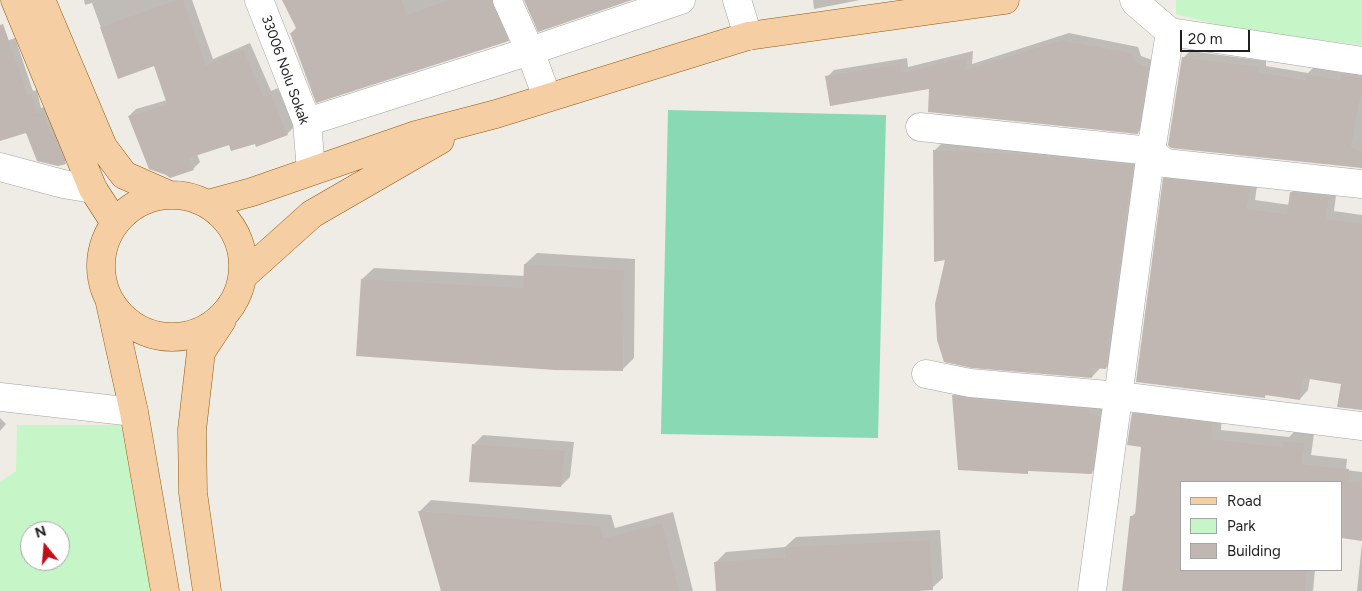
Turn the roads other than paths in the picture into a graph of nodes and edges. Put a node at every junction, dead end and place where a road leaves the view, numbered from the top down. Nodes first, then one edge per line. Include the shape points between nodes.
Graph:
1 (15, 0) edge
2 (42, 0) edge
3 (259, 0) edge
4 (508, 0) edge
5 (682, 0) edge
6 (737, 0) edge
7 (1005, 0) edge
8 (1134, 0) edge
9 (954, 3) edge
10 (1170, 32) junction
11 (748, 36) junction
12 (530, 51) junction
13 (1362, 61) edge
14 (547, 98) junction
15 (496, 114) junction
16 (307, 122) junction
17 (920, 127) dead end
18 (1151, 151) junction
19 (0, 167) edge
20 (311, 171) junction
21 (1362, 184) edge
22 (93, 189) junction
23 (168, 194) junction
24 (208, 204) junction
25 (115, 223) junction
26 (244, 275) junction
27 (110, 303) junction
28 (225, 315) junction
29 (926, 374) dead end
30 (1119, 396) junction
31 (0, 398) edge
32 (134, 412) junction
33 (1362, 426) edge
34 (165, 591) edge
35 (207, 591) edge
36 (1092, 591) edge

1 - 22 main road
2 - 23 main road via 103,147 124,175
3 - 16 street, 33006 Nolu Sokak
4 - 12 street
5 - 12 street
6 - 11 street
7 - 9 main road
8 - 10 street
9 - 11 main road
10 - 13 street
10 - 18 street
11 - 14 main road
12 - 14 street
12 - 16 street
14 - 15 main road
15 - 20 main road via 416,135
15 - 26 main road via 429,146 312,214
16 - 20 street, 33006 Nolu Sokak
17 - 18 street
18 - 21 street via 1165,163
18 - 30 street
19 - 22 street
20 - 24 main road
22 - 25 main road
23 - 24 main road via 189,196
23 - 25 main road via 129,208
24 - 26 main road via 225,217 237,234 243,254
25 - 27 main road via 102,248 100,276
26 - 28 main road via 237,297
27 - 28 main road via 124,320 142,332 164,338 186,337 207,329
27 - 32 main road
28 - 35 main road via 201,352 192,430 193,493
29 - 30 street via 970,383
30 - 33 street
30 - 36 street
31 - 32 street
32 - 34 main road

